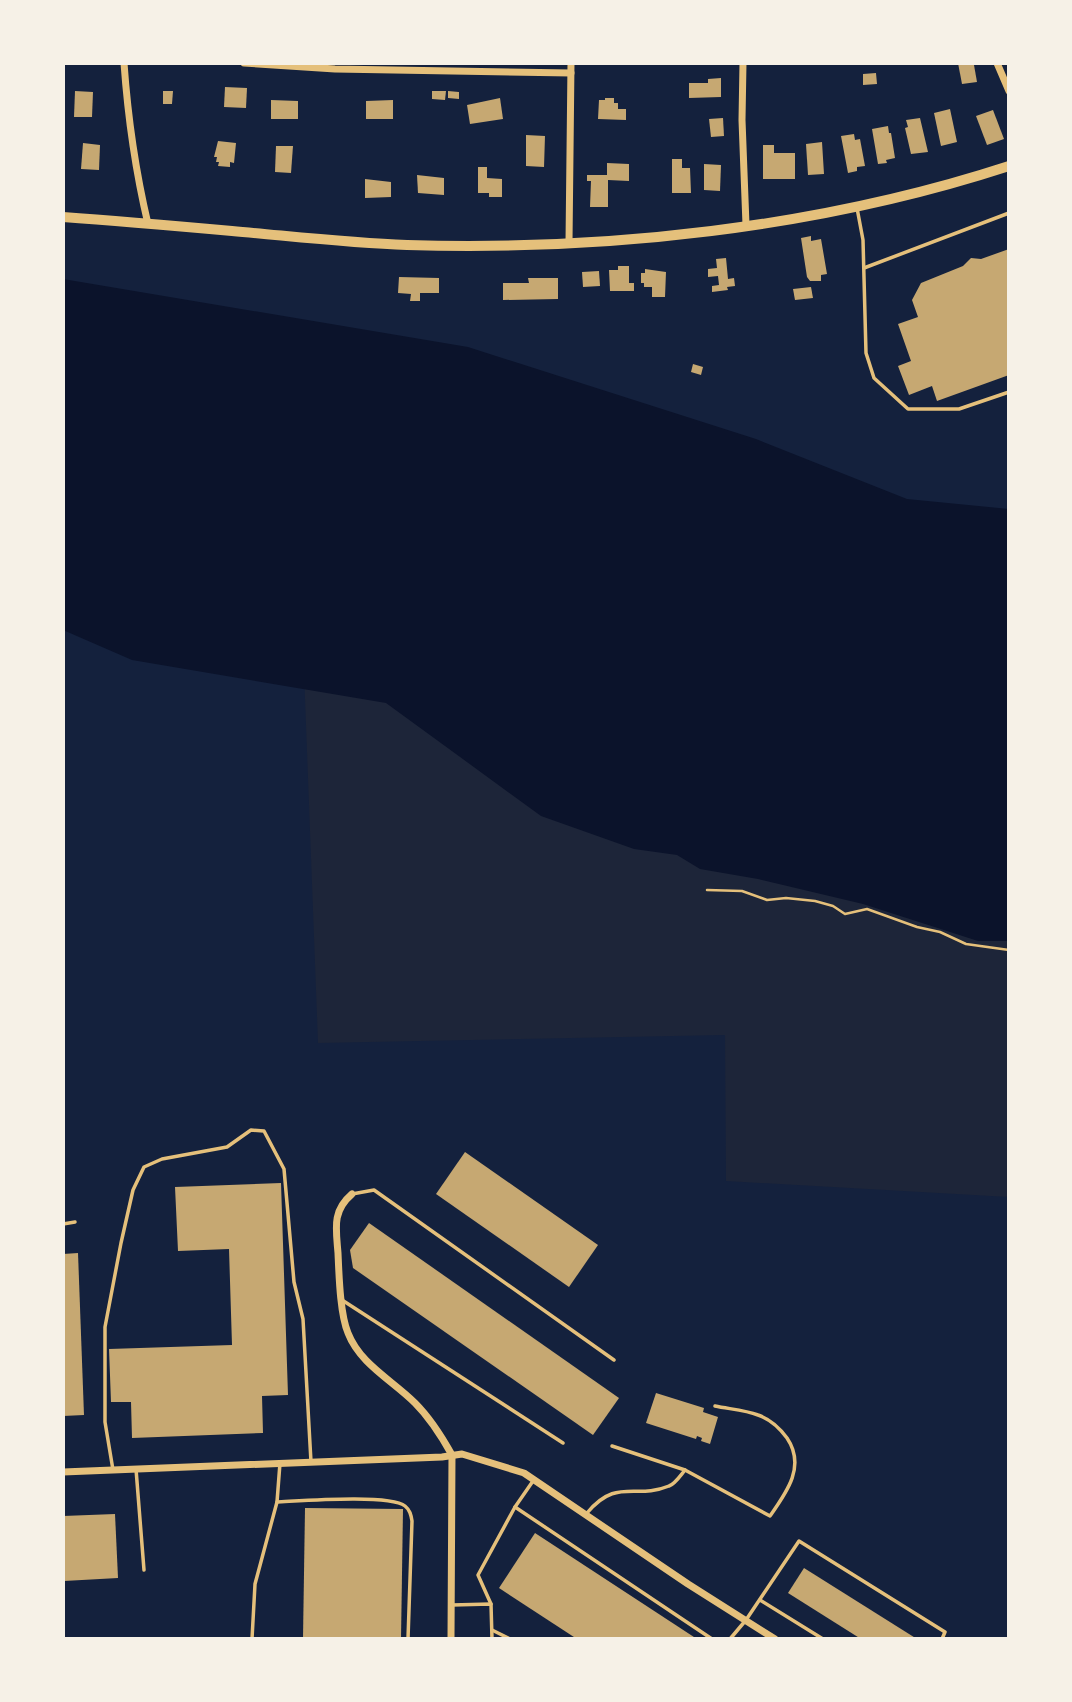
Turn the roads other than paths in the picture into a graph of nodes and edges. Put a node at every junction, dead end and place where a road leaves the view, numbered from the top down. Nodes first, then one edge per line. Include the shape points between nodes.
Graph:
1 (124, 63) edge
2 (244, 63) edge
3 (571, 63) edge
4 (743, 63) edge
5 (997, 63) edge
6 (335, 66) edge
7 (570, 73) junction
8 (1009, 91) edge
9 (1009, 166) edge
10 (857, 206) junction
11 (1009, 213) edge
12 (63, 217) edge
13 (148, 224) junction
14 (746, 225) junction
15 (569, 242) junction
16 (864, 268) junction
17 (1009, 392) edge
18 (352, 1194) joint
19 (75, 1222) dead end
20 (63, 1224) edge
21 (342, 1300) junction
22 (614, 1360) dead end
23 (715, 1406) dead end
24 (563, 1443) dead end
25 (612, 1446) dead end
26 (452, 1455) junction
27 (311, 1462) junction
28 (280, 1463) junction
29 (136, 1469) junction
30 (113, 1470) junction
31 (685, 1470) junction
32 (63, 1472) edge
33 (534, 1479) junction
34 (277, 1502) junction
35 (515, 1507) junction
36 (586, 1515) junction
37 (144, 1570) dead end
38 (760, 1600) junction
39 (491, 1604) junction
40 (452, 1605) junction
41 (746, 1620) junction
42 (492, 1630) junction
43 (252, 1639) edge
44 (408, 1639) edge
45 (451, 1639) edge
46 (492, 1639) edge
47 (510, 1639) edge
48 (712, 1639) edge
49 (730, 1639) edge
50 (775, 1639) edge
51 (822, 1639) edge
52 (942, 1639) edge

1 - 13 street via 135,168
2 - 6 street
3 - 7 street
4 - 14 street
5 - 8 street
6 - 7 street
7 - 15 street
9 - 10 main road
10 - 14 main road
10 - 16 lane
11 - 16 lane
12 - 13 main road
13 - 15 main road via 407,245
14 - 15 main road
16 - 17 lane via 866,354 874,378 908,409 959,409
18 - 21 street via 341,1203 336,1220
18 - 22 lane via 374,1190
19 - 20 lane
21 - 24 lane
21 - 26 street via 347,1331 356,1349 415,1403
23 - 31 lane via 758,1415 779,1427 795,1450 787,1492 770,1516
25 - 31 lane
26 - 27 street
26 - 33 street via 490,1461
26 - 40 street
27 - 28 street
27 - 30 lane via 303,1318 294,1282 285,1169 264,1131 251,1130 227,1147 162,1159 144,1167 134,1190 105,1327 105,1422
28 - 29 street
28 - 34 lane
29 - 30 street
29 - 37 lane
30 - 32 street
31 - 36 lane via 672,1486 599,1498
33 - 35 lane
33 - 36 street
34 - 43 lane via 255,1584
34 - 44 lane via 376,1500 403,1504 409,1510
35 - 39 lane via 478,1575
35 - 48 lane
36 - 41 street
38 - 41 lane
38 - 51 lane
38 - 52 lane via 799,1541 945,1632
39 - 40 lane
39 - 42 lane
40 - 45 street
41 - 49 lane
41 - 50 street
42 - 46 lane
42 - 47 lane

